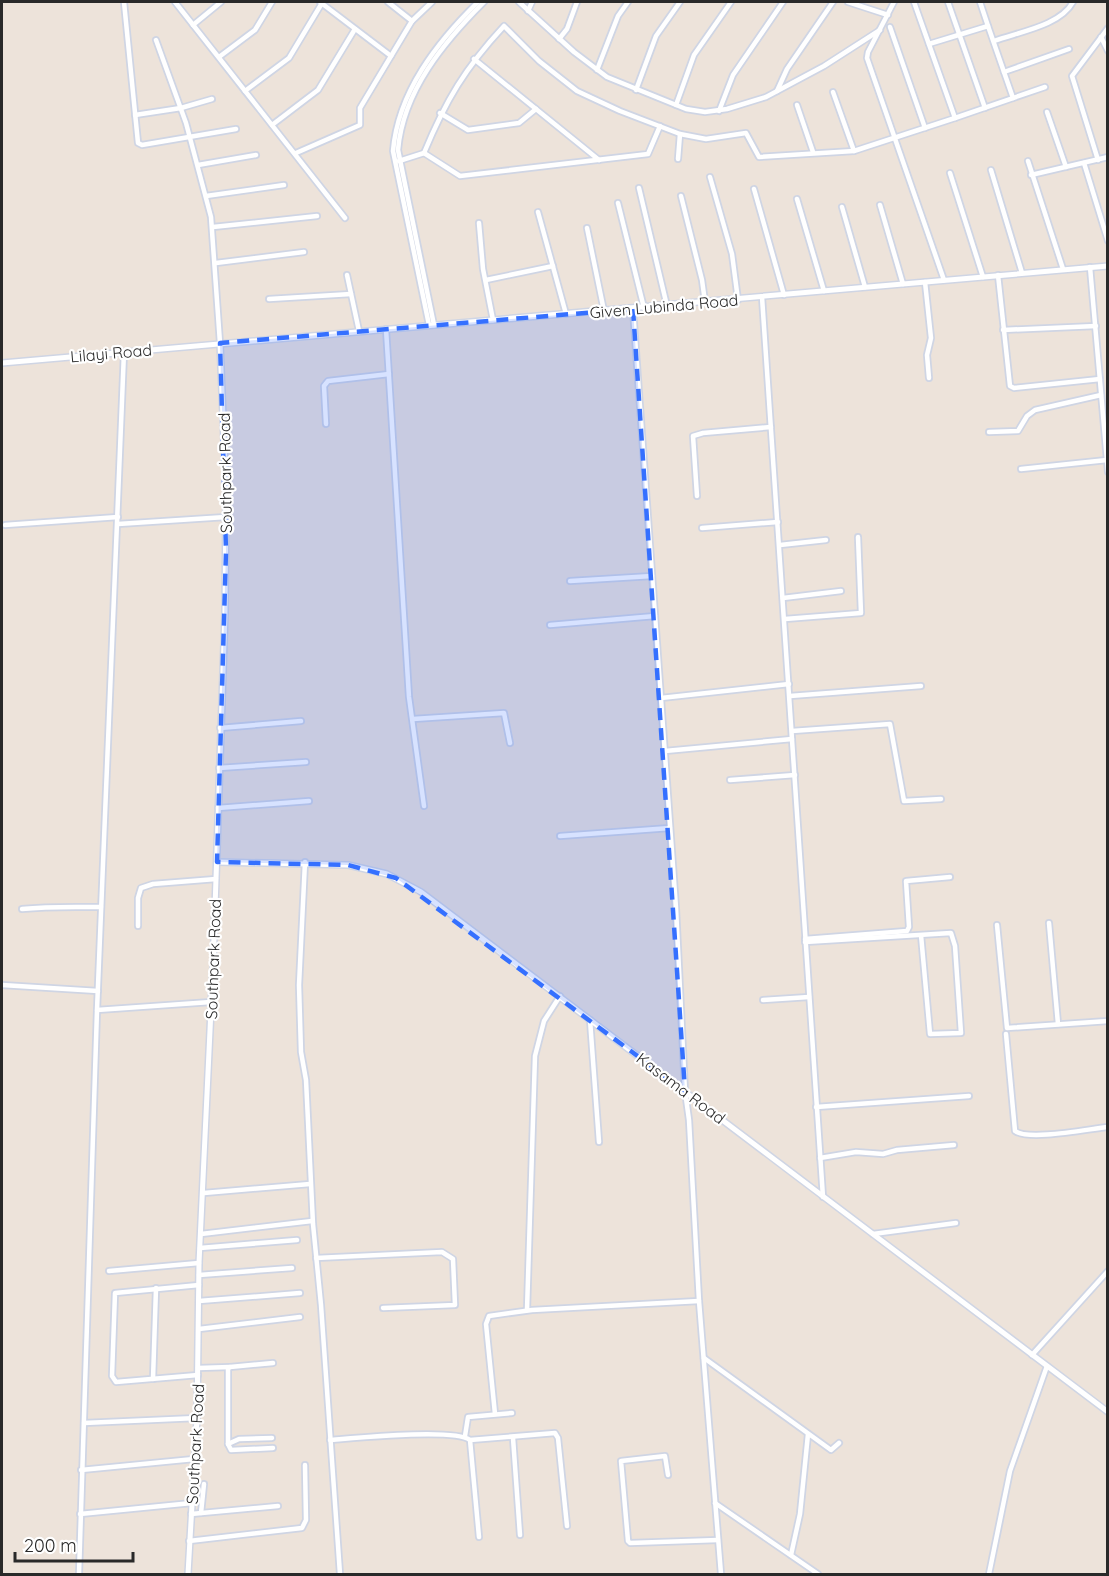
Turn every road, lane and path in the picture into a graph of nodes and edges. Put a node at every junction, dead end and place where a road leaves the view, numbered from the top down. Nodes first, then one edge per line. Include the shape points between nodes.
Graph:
1 (124, 2) edge
2 (175, 2) edge
3 (221, 2) edge
4 (272, 2) edge
5 (321, 2) edge
6 (388, 2) edge
7 (432, 2) edge
8 (478, 2) edge
9 (484, 2) edge
10 (519, 2) edge
11 (532, 2) edge
12 (577, 2) edge
13 (628, 2) edge
14 (680, 2) edge
15 (731, 2) edge
16 (783, 2) edge
17 (833, 2) edge
18 (848, 2) edge
19 (894, 2) edge
20 (914, 2) edge
21 (948, 2) edge
22 (980, 2) edge
23 (1073, 2) edge
24 (528, 11) junction
25 (888, 15) junction
26 (412, 21) junction
27 (193, 25) junction
28 (988, 26) junction
29 (890, 27) dead end
30 (1107, 28) edge
31 (354, 29) junction
32 (880, 30) junction
33 (958, 34) junction
34 (1101, 37) junction
35 (560, 39) junction
36 (156, 40) dead end
37 (994, 41) junction
38 (929, 44) junction
39 (1094, 47) junction
40 (1069, 49) dead end
41 (1107, 50) edge
42 (391, 56) junction
43 (219, 57) junction
44 (474, 59) junction
45 (597, 70) junction
46 (1004, 72) junction
47 (1045, 87) dead end
48 (636, 90) junction
49 (245, 91) junction
50 (776, 92) junction
51 (833, 92) dead end
52 (1013, 98) junction
53 (212, 99) dead end
54 (676, 105) junction
55 (797, 105) dead end
56 (181, 108) junction
57 (985, 108) junction
58 (536, 109) junction
59 (719, 111) junction
60 (1047, 112) dead end
61 (440, 113) junction
62 (135, 115) junction
63 (955, 118) junction
64 (272, 125) junction
65 (660, 126) junction
66 (925, 128) junction
67 (236, 129) dead end
68 (680, 134) junction
69 (190, 136) junction
70 (895, 138) junction
71 (854, 150) junction
72 (813, 152) junction
73 (296, 153) junction
74 (424, 153) junction
75 (256, 155) dead end
76 (1107, 157) edge
77 (678, 159) dead end
78 (599, 160) junction
79 (1098, 160) junction
80 (398, 161) junction
81 (1028, 161) dead end
82 (1084, 163) junction
83 (198, 165) junction
84 (1066, 167) junction
85 (991, 170) dead end
86 (950, 173) dead end
87 (1031, 175) junction
88 (710, 177) dead end
89 (284, 185) dead end
90 (639, 188) dead end
91 (754, 189) dead end
92 (206, 196) junction
93 (681, 196) dead end
94 (797, 199) dead end
95 (618, 204) dead end
96 (880, 205) dead end
97 (842, 207) dead end
98 (538, 212) dead end
99 (317, 216) dead end
100 (345, 218) dead end
101 (479, 223) dead end
102 (213, 227) junction
103 (587, 228) dead end
104 (1107, 241) edge
105 (304, 252) dead end
106 (216, 263) junction
107 (553, 266) junction
108 (1107, 266) edge
109 (1090, 267) junction
110 (1063, 269) junction
111 (1022, 273) junction
112 (346, 275) dead end
113 (998, 275) junction
114 (982, 277) junction
115 (486, 280) junction
116 (944, 280) junction
117 (925, 282) junction
118 (903, 284) junction
119 (865, 287) junction
120 (824, 291) junction
121 (351, 294) junction
122 (784, 295) junction
123 (762, 297) junction
124 (269, 299) dead end
125 (738, 300) junction
126 (705, 302) junction
127 (667, 306) junction
128 (644, 308) junction
129 (633, 309) junction
130 (604, 311) junction
131 (566, 314) junction
132 (493, 320) junction
133 (432, 325) junction
134 (1096, 326) junction
135 (387, 329) junction
136 (1003, 330) junction
137 (359, 331) junction
138 (220, 343) junction
139 (124, 352) junction
140 (2, 363) edge
141 (389, 374) junction
142 (929, 378) dead end
143 (1100, 379) junction
144 (1101, 395) junction
145 (1105, 413) edge
146 (326, 424) dead end
147 (771, 427) junction
148 (989, 432) dead end
149 (1107, 457) edge
150 (1022, 469) dead end
151 (1107, 472) edge
152 (697, 496) dead end
153 (226, 517) junction
154 (118, 518) junction
155 (778, 522) junction
156 (118, 524) junction
157 (5, 525) dead end
158 (702, 528) dead end
159 (858, 537) dead end
160 (826, 540) dead end
161 (780, 545) junction
162 (652, 576) junction
163 (570, 581) dead end
164 (841, 591) dead end
165 (783, 598) junction
166 (655, 616) junction
167 (785, 619) junction
168 (550, 625) dead end
169 (789, 684) junction
170 (921, 686) dead end
171 (790, 696) junction
172 (661, 698) junction
173 (413, 719) junction
174 (301, 721) dead end
175 (220, 728) junction
176 (792, 731) junction
177 (792, 739) junction
178 (510, 743) dead end
179 (665, 751) junction
180 (306, 762) dead end
181 (219, 768) junction
182 (795, 774) junction
183 (730, 780) dead end
184 (941, 799) dead end
185 (309, 801) dead end
186 (424, 806) dead end
187 (218, 808) junction
188 (670, 828) junction
189 (560, 836) dead end
190 (217, 862) junction
191 (305, 862) junction
192 (950, 877) dead end
193 (216, 879) junction
194 (101, 908) junction
195 (22, 909) dead end
196 (1049, 923) dead end
197 (997, 925) dead end
198 (138, 926) dead end
199 (921, 935) junction
200 (805, 941) junction
201 (2, 985) edge
202 (98, 991) junction
203 (560, 996) junction
204 (809, 997) junction
205 (763, 1000) dead end
206 (211, 1002) junction
207 (97, 1010) junction
208 (590, 1020) junction
209 (1107, 1020) edge
210 (1058, 1024) junction
211 (1006, 1034) dead end
212 (685, 1091) junction
213 (969, 1096) dead end
214 (816, 1107) junction
215 (1107, 1127) edge
216 (599, 1142) dead end
217 (954, 1145) dead end
218 (820, 1158) junction
219 (310, 1184) junction
220 (204, 1193) junction
221 (823, 1197) junction
222 (312, 1221) junction
223 (956, 1223) dead end
224 (201, 1234) junction
225 (872, 1234) junction
226 (297, 1240) dead end
227 (200, 1248) junction
228 (316, 1258) junction
229 (199, 1263) junction
230 (292, 1268) dead end
231 (109, 1271) dead end
232 (1107, 1272) edge
233 (199, 1275) junction
234 (199, 1285) junction
235 (156, 1288) junction
236 (300, 1293) dead end
237 (199, 1301) junction
238 (699, 1301) junction
239 (383, 1308) dead end
240 (527, 1310) junction
241 (300, 1317) dead end
242 (199, 1329) junction
243 (1032, 1356) junction
244 (704, 1358) junction
245 (273, 1363) dead end
246 (1047, 1366) junction
247 (230, 1367) junction
248 (198, 1368) junction
249 (198, 1375) junction
250 (153, 1379) junction
251 (1107, 1412) edge
252 (512, 1413) dead end
253 (495, 1414) junction
254 (197, 1418) junction
255 (84, 1423) junction
256 (808, 1434) junction
257 (272, 1438) dead end
258 (468, 1438) junction
259 (513, 1438) junction
260 (330, 1440) junction
261 (839, 1443) dead end
262 (228, 1444) junction
263 (273, 1448) dead end
264 (194, 1459) junction
265 (305, 1465) dead end
266 (81, 1470) junction
267 (668, 1475) dead end
268 (204, 1484) dead end
269 (192, 1503) junction
270 (715, 1503) junction
271 (278, 1506) dead end
272 (201, 1513) junction
273 (80, 1514) junction
274 (191, 1514) junction
275 (567, 1526) dead end
276 (520, 1535) dead end
277 (479, 1537) dead end
278 (718, 1540) junction
279 (189, 1541) junction
280 (791, 1555) junction
281 (79, 1575) edge
282 (188, 1575) edge
283 (340, 1575) edge
284 (721, 1575) edge
285 (818, 1575) edge
286 (989, 1575) edge

1 - 62 street
2 - 27 street
3 - 27 street
4 - 43 street via 255,30
5 - 31 street
5 - 49 street via 293,53
6 - 26 street
7 - 26 street
8 - 80 street via 451,28 419,74 395,130
9 - 80 street via 455,31 423,76 402,124
10 - 24 street
11 - 24 street
12 - 35 street
13 - 45 street via 618,16
14 - 48 street via 656,36
15 - 54 street via 694,55
16 - 59 street via 733,75
17 - 50 street via 787,69
18 - 25 street
19 - 25 street
20 - 38 street
21 - 33 street
22 - 28 street
23 - 37 street via 1056,19
24 - 35 street
25 - 32 street
26 - 42 street
27 - 43 street
28 - 33 street
28 - 37 street
29 - 66 street
30 - 34 street
31 - 42 street
31 - 64 street via 318,90
32 - 50 street
32 - 70 street via 867,55
33 - 38 street
33 - 57 street
34 - 39 street
34 - 41 street
35 - 45 street
36 - 56 street
37 - 46 street
38 - 63 street
39 - 41 street
39 - 79 street via 1072,76
40 - 46 street
42 - 73 street via 360,108 360,125
43 - 49 street
44 - 58 street
44 - 61 street
44 - 65 street via 504,26 576,92
45 - 48 street
46 - 52 street
47 - 52 street
48 - 54 street
49 - 64 street
50 - 59 street
51 - 71 street
52 - 57 street
53 - 56 street
54 - 59 street
55 - 72 street
56 - 62 street
56 - 69 street
57 - 63 street
58 - 61 street via 519,123 468,130
58 - 78 street
60 - 84 street
61 - 74 street
62 - 69 street via 140,144
63 - 66 street
64 - 73 street
65 - 68 street
65 - 78 street via 648,154
66 - 70 street
67 - 69 street
68 - 72 street via 706,139 746,133 759,157
68 - 77 street
69 - 83 street
70 - 71 street
70 - 116 street
71 - 72 street
73 - 100 street
74 - 78 street via 460,176
74 - 80 street
75 - 83 street
76 - 79 street
79 - 82 street
80 - 133 street
81 - 87 street
82 - 84 street
82 - 104 street
83 - 92 street
84 - 87 street
85 - 111 street
86 - 114 street
87 - 110 street
88 - 125 street via 732,254
89 - 92 street
90 - 127 street
91 - 122 street
92 - 102 street
93 - 126 street
94 - 120 street
95 - 128 street
96 - 118 street
97 - 119 street
98 - 107 street
99 - 102 street
101 - 115 street
102 - 106 street
103 - 130 street
105 - 106 street
106 - 138 street
107 - 115 street
107 - 131 street
108 - 109 street, Given Lubinda Road
109 - 110 street, Given Lubinda Road
109 - 134 street
110 - 111 street, Given Lubinda Road
111 - 113 street, Given Lubinda Road
112 - 121 street
113 - 114 street, Given Lubinda Road
113 - 136 street
114 - 116 street, Given Lubinda Road
115 - 132 street
116 - 117 street, Given Lubinda Road
117 - 118 street, Given Lubinda Road
117 - 142 street via 931,338 927,355
118 - 119 street, Given Lubinda Road
119 - 120 street, Given Lubinda Road
120 - 122 street, Given Lubinda Road
121 - 124 street
121 - 137 street
122 - 123 street, Given Lubinda Road
123 - 125 street, Given Lubinda Road
123 - 147 street
125 - 126 street, Given Lubinda Road
126 - 127 street, Given Lubinda Road
127 - 128 street, Given Lubinda Road
128 - 129 street, Given Lubinda Road
129 - 130 street, Given Lubinda Road
129 - 162 street
130 - 131 street, Given Lubinda Road
131 - 132 street, Given Lubinda Road
132 - 133 street, Given Lubinda Road
133 - 135 street, Given Lubinda Road
134 - 136 street
134 - 143 street
135 - 137 street, Given Lubinda Road
135 - 141 street
136 - 143 street via 1011,387
137 - 138 street, Given Lubinda Road
138 - 139 street, Lilayi Road
138 - 153 street, Southpark Road
139 - 140 street, Lilayi Road
139 - 154 street
141 - 146 street via 328,381 324,386
141 - 173 street
143 - 144 street
144 - 145 street
144 - 148 street via 1035,410 1015,432
145 - 149 street
147 - 152 street via 693,436
147 - 155 street
149 - 150 street
149 - 151 street
153 - 156 street
153 - 175 street, Southpark Road
154 - 156 street
154 - 157 street
155 - 158 street
155 - 161 street
156 - 194 street
159 - 167 street via 861,613
160 - 161 street
161 - 165 street
162 - 163 street
162 - 166 street
164 - 165 street
165 - 167 street
166 - 168 street
166 - 172 street
167 - 169 street
169 - 171 street
169 - 172 street
170 - 171 street
171 - 176 street
172 - 179 street
173 - 178 street via 501,712 506,716
173 - 186 street
174 - 175 street
175 - 181 street, Southpark Road
176 - 177 street
176 - 184 street via 890,724 904,801
177 - 179 street
177 - 182 street
179 - 188 street
180 - 181 street
181 - 187 street, Southpark Road
182 - 183 street
182 - 200 street
185 - 187 street
187 - 190 street, Southpark Road
188 - 189 street
188 - 212 street
190 - 191 street, Kasama Road
190 - 193 street, Southpark Road
191 - 203 street, Kasama Road via 348,865 396,878 421,892
191 - 219 street via 299,985
192 - 200 street via 906,881 907,931
193 - 198 street via 141,888
193 - 206 street, Southpark Road
194 - 195 street via 60,905
194 - 202 street
196 - 210 street
197 - 210 street via 1005,1026
199 - 199 street via 949,932 954,938 961,1033 930,1034
199 - 200 street
200 - 204 street
201 - 202 street
202 - 207 street
203 - 208 street, Kasama Road
203 - 240 street via 544,1021 535,1056
204 - 205 street
204 - 214 street
206 - 207 street
206 - 220 street, Southpark Road
207 - 255 street
208 - 212 street, Kasama Road
208 - 216 street
209 - 210 street
211 - 215 street via 1015,1131 1034,1134
212 - 221 street, Kasama Road
212 - 238 street
213 - 214 street
214 - 218 street
217 - 218 street
218 - 221 street
219 - 220 street
219 - 222 street
220 - 224 street, Southpark Road
221 - 225 street, Kasama Road
222 - 224 street
222 - 228 street
223 - 225 street
224 - 227 street, Southpark Road
225 - 243 street, Kasama Road
226 - 227 street
227 - 229 street, Southpark Road
228 - 239 street via 442,1252 453,1259 455,1305
228 - 260 street
229 - 231 street
229 - 233 street, Southpark Road
230 - 233 street
232 - 243 street
233 - 234 street, Southpark Road
234 - 235 street
234 - 237 street, Southpark Road
235 - 250 street
235 - 250 street via 115,1293 112,1376 116,1382
236 - 237 street
237 - 242 street, Southpark Road
238 - 240 street
238 - 244 street
240 - 253 street via 488,1318
241 - 242 street
242 - 248 street, Southpark Road
243 - 246 street, Kasama Road
244 - 256 street
244 - 270 street
245 - 247 street
246 - 251 street, Kasama Road
246 - 286 street via 1010,1471
247 - 248 street
247 - 262 street
248 - 249 street, Southpark Road
249 - 250 street
249 - 254 street, Southpark Road
252 - 253 street
253 - 258 street via 468,1417
254 - 255 street
254 - 264 street, Southpark Road
255 - 266 street
256 - 261 street via 831,1450
256 - 280 street via 800,1514
257 - 262 street via 239,1439
258 - 259 street
258 - 260 street via 431,1435
258 - 277 street
259 - 275 street via 558,1435
259 - 276 street
260 - 283 street
262 - 263 street via 231,1450
264 - 266 street
264 - 269 street, Southpark Road
265 - 279 street via 306,1520 302,1528
266 - 273 street
267 - 278 street via 665,1456 621,1461 628,1541
268 - 272 street
269 - 273 street
269 - 274 street, Southpark Road
270 - 278 street
270 - 280 street
271 - 272 street
272 - 274 street
273 - 281 street
274 - 279 street, Southpark Road
278 - 284 street
279 - 282 street, Southpark Road
280 - 285 street

